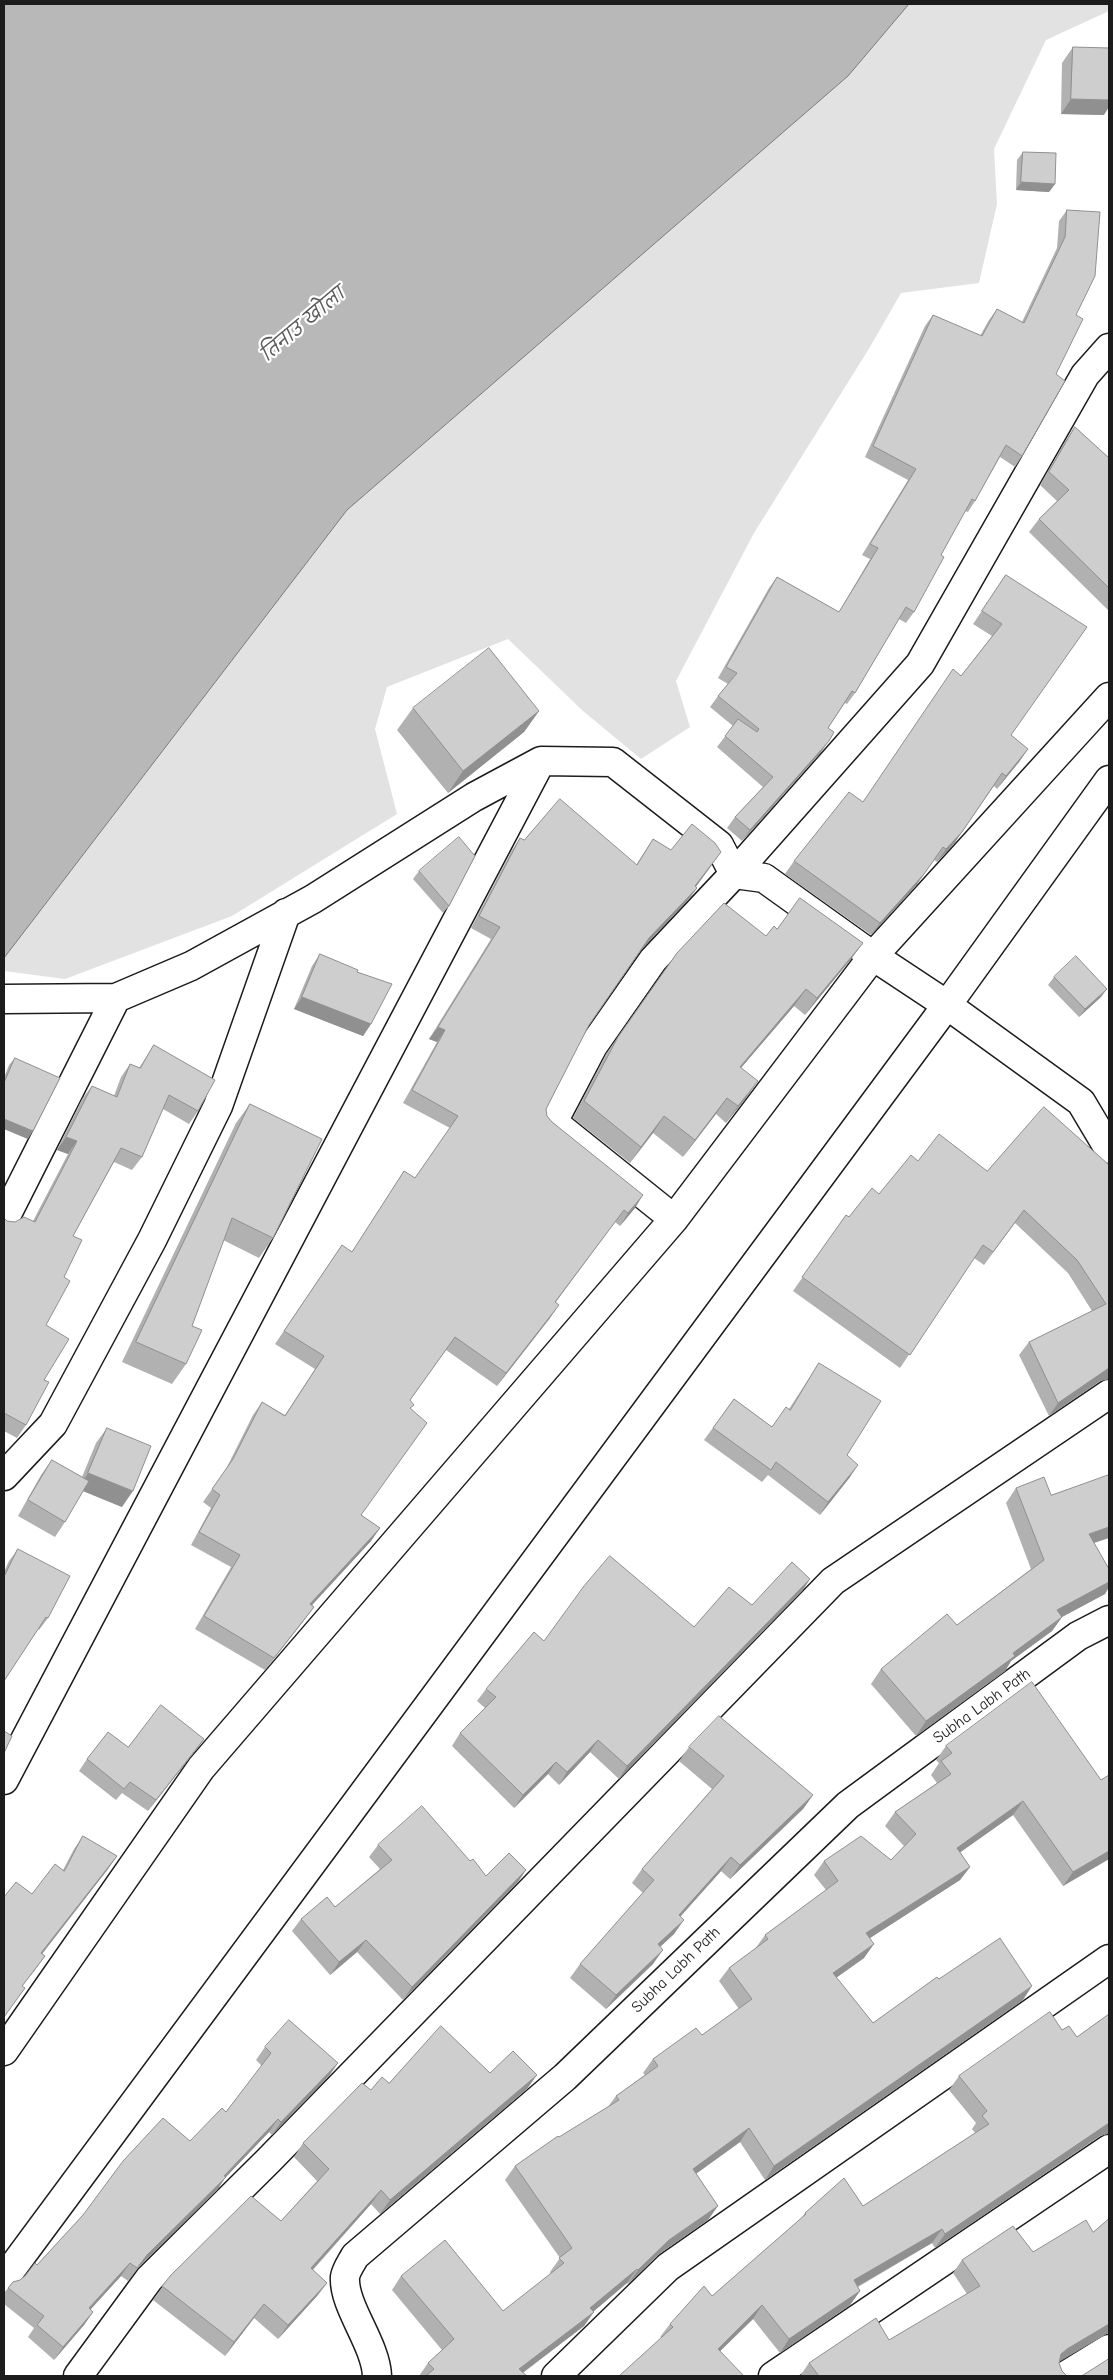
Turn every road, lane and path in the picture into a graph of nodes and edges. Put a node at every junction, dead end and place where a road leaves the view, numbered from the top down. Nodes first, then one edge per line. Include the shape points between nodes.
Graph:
1 (1109, 348) edge
2 (1109, 697) edge
3 (542, 761) junction
4 (1109, 780) edge
5 (734, 874) junction
6 (286, 914) junction
7 (873, 956) junction
8 (116, 998) junction
9 (4, 999) edge
10 (947, 1005) junction
11 (1109, 1150) edge
12 (674, 1219) junction
13 (4, 1220) edge
14 (1109, 1394) edge
15 (4, 1476) edge
16 (1109, 1620) edge
17 (4, 1780) edge
18 (1109, 1959) edge
19 (4, 2051) edge
20 (1109, 2149) edge
21 (4, 2279) edge
22 (1109, 2349) edge
23 (78, 2376) edge
24 (377, 2376) edge
25 (556, 2376) edge
26 (772, 2376) edge
27 (1065, 2376) edge

1 - 5 street via 1085,374 920,664
2 - 7 street
3 - 5 street via 613,762 719,845
3 - 6 street via 474,797
3 - 17 street
4 - 10 street
5 - 7 street via 764,878
5 - 12 street via 653,960 593,1046 553,1122
6 - 8 street via 191,966
6 - 15 street via 218,1106 157,1231 53,1424
7 - 10 street
7 - 12 street
8 - 9 street
8 - 13 street
10 - 11 street via 1081,1102
10 - 21 street
12 - 19 street via 200,1768
14 - 23 street via 833,1581 149,2279
16 - 24 street, Subha Labh Path via 1078,1636 848,1805 565,2076 354,2256 345,2277 350,2301 377,2364
18 - 25 street via 668,2267
20 - 26 street
22 - 27 street

